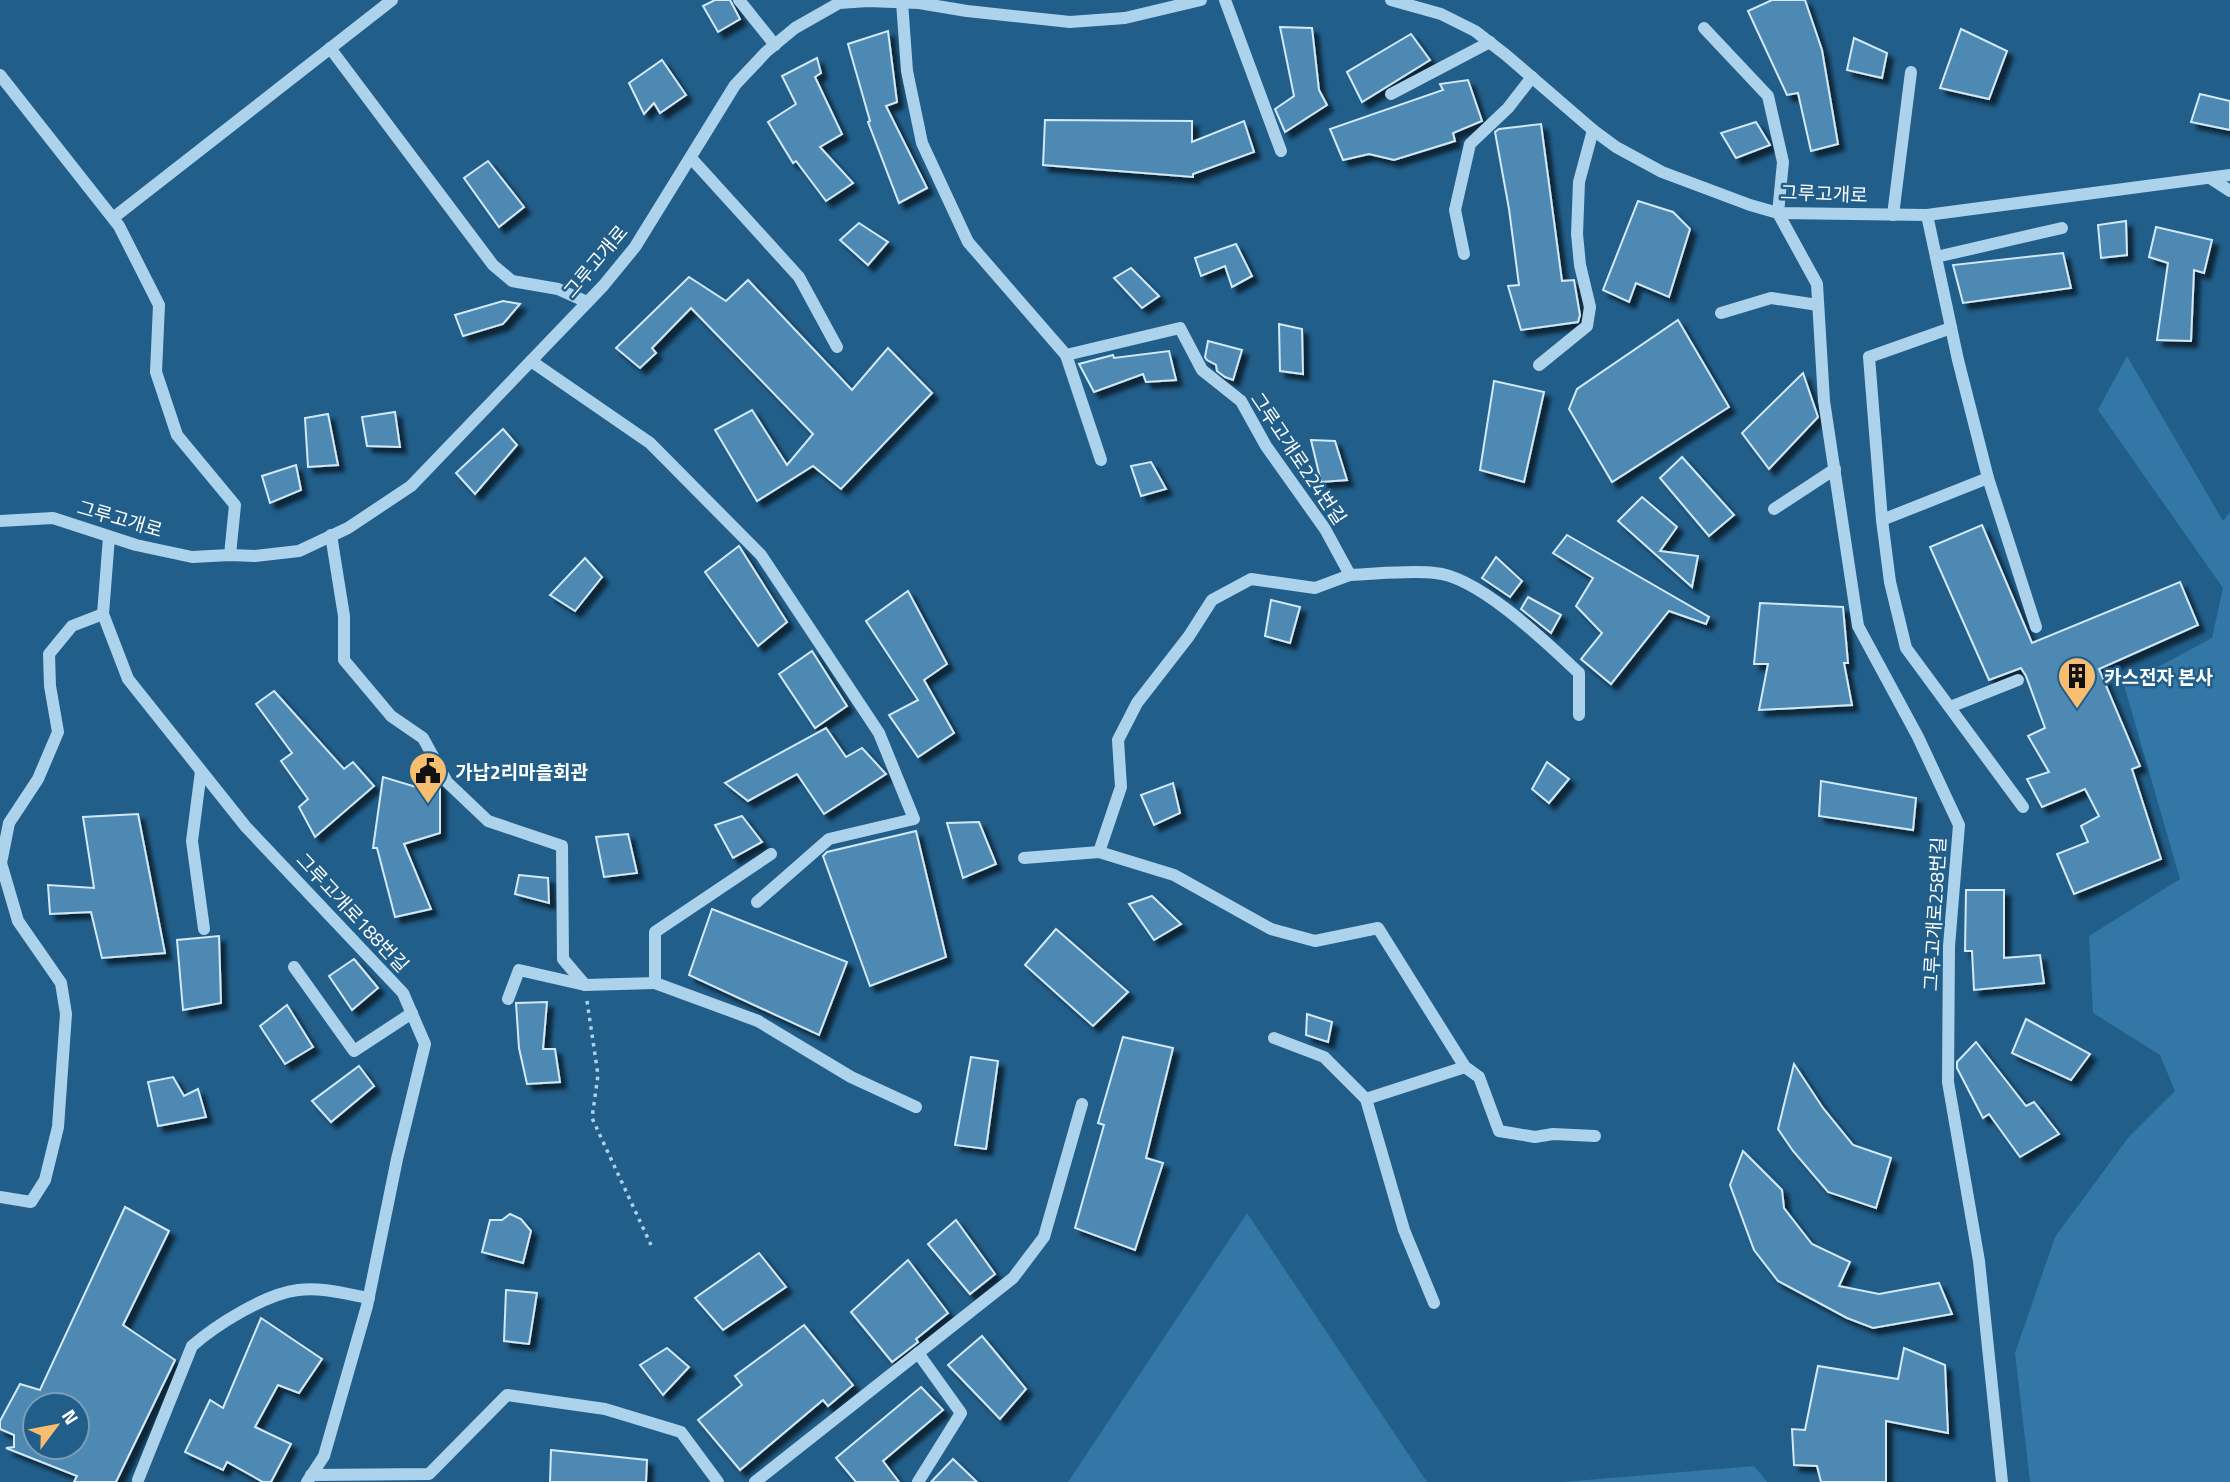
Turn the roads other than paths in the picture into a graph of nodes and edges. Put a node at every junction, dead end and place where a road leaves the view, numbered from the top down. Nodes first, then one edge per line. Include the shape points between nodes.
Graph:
1 (392, 0) edge
2 (739, 0) edge
3 (1201, 0) edge
4 (1225, 0) edge
5 (1391, 0) edge
6 (838, 2) edge
7 (902, 2) junction
8 (1179, 2) edge
9 (1704, 29) dead end
10 (1490, 42) junction
11 (775, 45) junction
12 (330, 48) junction
13 (1911, 72) dead end
14 (0, 75) edge
15 (1532, 77) junction
16 (1391, 94) dead end
17 (1593, 130) junction
18 (1281, 151) dead end
19 (691, 158) junction
20 (2230, 175) edge
21 (2210, 178) junction
22 (2230, 191) edge
23 (1778, 212) junction
24 (1893, 215) junction
25 (1927, 215) junction
26 (113, 218) junction
27 (2062, 228) dead end
28 (1464, 254) dead end
29 (1936, 257) junction
30 (587, 302) junction
31 (1818, 305) junction
32 (1721, 313) dead end
33 (1951, 328) junction
34 (836, 347) dead end
35 (1066, 355) junction
36 (531, 361) junction
37 (1539, 365) dead end
38 (1101, 460) dead end
39 (1835, 469) junction
40 (1988, 478) junction
41 (1774, 509) dead end
42 (0, 520) edge
43 (1882, 520) junction
44 (331, 536) junction
45 (109, 537) junction
46 (230, 555) junction
47 (1350, 575) junction
48 (103, 614) junction
49 (2036, 627) dead end
50 (2018, 680) dead end
51 (1950, 707) junction
52 (1580, 715) dead end
53 (201, 771) junction
54 (2023, 807) dead end
55 (1100, 852) junction
56 (771, 854) dead end
57 (1024, 858) dead end
58 (757, 902) dead end
59 (204, 929) dead end
60 (294, 967) dead end
61 (655, 983) junction
62 (585, 985) junction
63 (508, 999) dead end
64 (412, 1013) junction
65 (1274, 1038) dead end
66 (1465, 1067) junction
67 (1366, 1099) junction
68 (1082, 1104) dead end
69 (916, 1107) dead end
70 (1595, 1136) dead end
71 (0, 1197) edge
72 (369, 1298) junction
73 (1434, 1303) dead end
74 (918, 1353) junction
75 (309, 1479) edge
76 (138, 1480) dead end
77 (718, 1482) edge
78 (755, 1482) edge
79 (918, 1482) edge
80 (2002, 1482) edge

1 - 12 street
2 - 11 street
3 - 8 street, 그루고개로
4 - 18 street
5 - 10 street, 그루고개로 via 1441,14
6 - 7 street, 그루고개로
6 - 11 street, 그루고개로
7 - 8 street, 그루고개로 via 1070,22 1125,18
7 - 35 street via 907,71 922,143 968,242
9 - 23 street via 1768,96 1783,162
10 - 15 street, 그루고개로
10 - 16 street
11 - 19 street, 그루고개로 via 735,85
12 - 26 street
12 - 30 street via 493,265 512,281 558,289
13 - 24 street
14 - 26 street
15 - 17 street, 그루고개로
15 - 28 street via 1470,144 1455,210
17 - 23 street, 그루고개로 via 1662,172
17 - 37 street via 1579,182 1577,234 1590,307 1587,326
19 - 30 street, 그루고개로 via 635,247
19 - 34 street via 799,277
20 - 21 street, 그루고개로
21 - 22 street
21 - 25 street, 그루고개로
23 - 24 street, 그루고개로
23 - 31 street, 그루고개로258번길 via 1817,284
24 - 25 street, 그루고개로
25 - 29 street
26 - 46 street via 159,305 156,372 177,435 235,505
27 - 29 street
29 - 33 street
30 - 36 street, 그루고개로
31 - 32 street via 1771,298
31 - 39 street, 그루고개로258번길 via 1824,401
33 - 40 street
33 - 43 street via 1869,358
35 - 38 street
35 - 47 street, 그루고개로224번길 via 1180,328 1202,370 1241,401
36 - 44 street, 그루고개로 via 411,486
36 - 58 street via 650,443 761,555 879,733 914,819 829,839
39 - 41 street
39 - 80 street, 그루고개로258번길 via 1858,626 1919,737 1959,825 1949,946 1948,1083 1979,1261
40 - 43 street
40 - 49 street
42 - 45 street, 그루고개로 via 53,518
43 - 51 street via 1906,648
44 - 46 street, 그루고개로 via 299,551
44 - 62 street via 344,616 344,660 391,716 423,738 447,782 488,821 562,846 563,959
45 - 46 street, 그루고개로 via 192,557
45 - 48 street, 그루고개로188번길
47 - 52 street via 1438,573 1478,588 1579,673
47 - 55 street via 1315,588 1251,579 1212,600 1137,704 1118,740 1121,787
48 - 53 street, 그루고개로188번길 via 128,679
48 - 71 street via 72,626 49,654 58,732 38,779 9,823 1,863 18,921 61,982 66,1014 58,1127 45,1180 31,1202
50 - 51 street
51 - 54 street
53 - 59 street via 192,841
53 - 64 street, 그루고개로188번길 via 246,827 402,993
55 - 57 street
55 - 66 street via 1174,876 1272,929 1315,941 1378,928
56 - 61 street via 655,932
60 - 64 street via 354,1051
61 - 62 street
61 - 69 street via 758,1021 851,1077
62 - 63 street via 519,970
64 - 72 street, 그루고개로188번길 via 425,1044
65 - 67 street via 1324,1057
66 - 67 street
66 - 70 street via 1479,1077 1499,1131 1535,1137
67 - 73 street via 1404,1230
68 - 74 street via 1044,1237 1013,1278
72 - 75 street, 그루고개로188번길 via 324,1456
72 - 76 street via 296,1290 265,1301 209,1332 192,1346
74 - 78 street
74 - 79 street via 961,1413
75 - 77 street via 429,1474 507,1395 605,1409 681,1432

